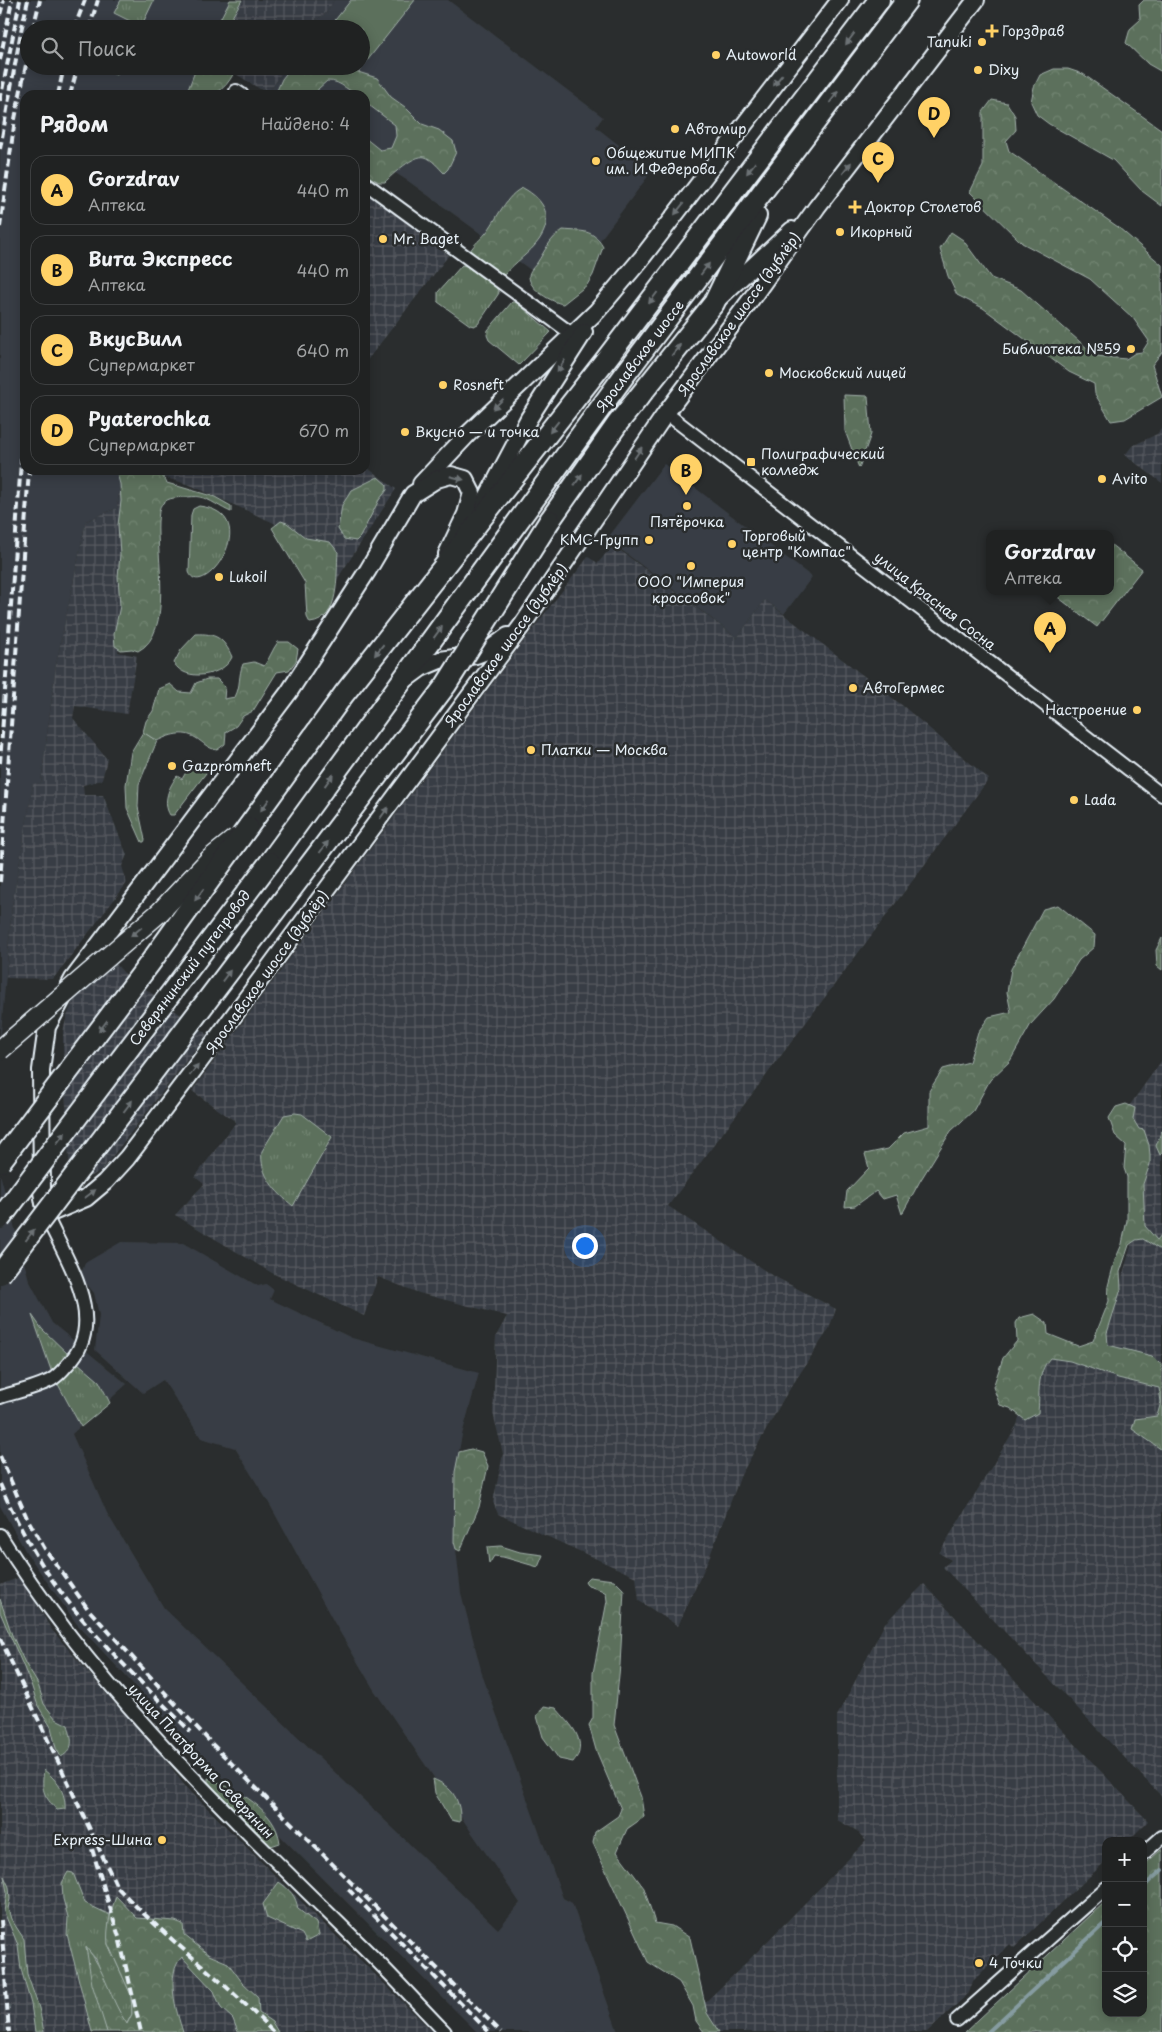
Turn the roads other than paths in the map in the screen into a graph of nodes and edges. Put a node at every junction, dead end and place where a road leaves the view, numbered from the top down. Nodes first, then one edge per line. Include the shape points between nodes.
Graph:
1 (840, 0) edge
2 (879, 0) edge
3 (907, 0) edge
4 (976, 0) edge
5 (774, 178) junction
6 (370, 187) edge
7 (817, 207) junction
8 (714, 303) junction
9 (597, 311) junction
10 (572, 334) junction
11 (666, 413) junction
12 (413, 494) junction
13 (464, 543) junction
14 (439, 572) junction
15 (523, 624) junction
16 (399, 685) junction
17 (377, 714) joint
18 (1162, 794) edge
19 (248, 828) junction
20 (0, 1050) edge
21 (0, 1162) edge
22 (0, 1219) edge
23 (49, 1222) junction
24 (0, 1274) edge
25 (0, 1397) edge
26 (0, 1534) edge
27 (1162, 1837) edge
28 (1147, 1850) edge
29 (1102, 1892) edge
30 (958, 2020) dead end
31 (445, 2032) edge

1 -> 9 street via 641,259
2 -> 13 main road, Ярославское шоссе
5 -> 3 main road, Ярославское шоссе
7 -> 4 street, Ярославское шоссе (дублёр)
5 - 8 main road
16 -> 5 main road, Ярославское шоссе via 623,377
6 - 10 street
7 - 8 street
7 - 11 street, Ярославское шоссе (дублёр)
24 -> 8 main road, bridge via 446,685 550,520 618,423
9 - 10 street
9 -> 13 street via 529,418
10 -> 12 street via 468,434
15 -> 11 street, Ярославское шоссе (дублёр)
11 - 18 street, улица Красная Сосна
12 -> 14 street via 437,479 451,475 465,480 472,493 466,514
12 - 23 street via 289,692 60,1001 48,1027 41,1070 42,1192
13 - 14 main road, Ярославское шоссе
14 -> 19 main road, Ярославское шоссе via 344,694
15 - 16 street via 488,650 440,660 421,668
23 -> 15 street, Ярославское шоссе (дублёр) via 86,1198 127,1158
16 - 17 main road, Ярославское шоссе
22 -> 17 main road, Северянинский путепровод, bridge via 270,862
19 -> 20 main road, bridge via 210,859 160,912
19 -> 21 main road, bridge
23 - 25 street via 68,1260 85,1310 86,1326 81,1345 71,1362 49,1381
26 - 31 street, улица Платформа Северянин via 86,1657 200,1787
27 - 28 street
29 - 30 street

